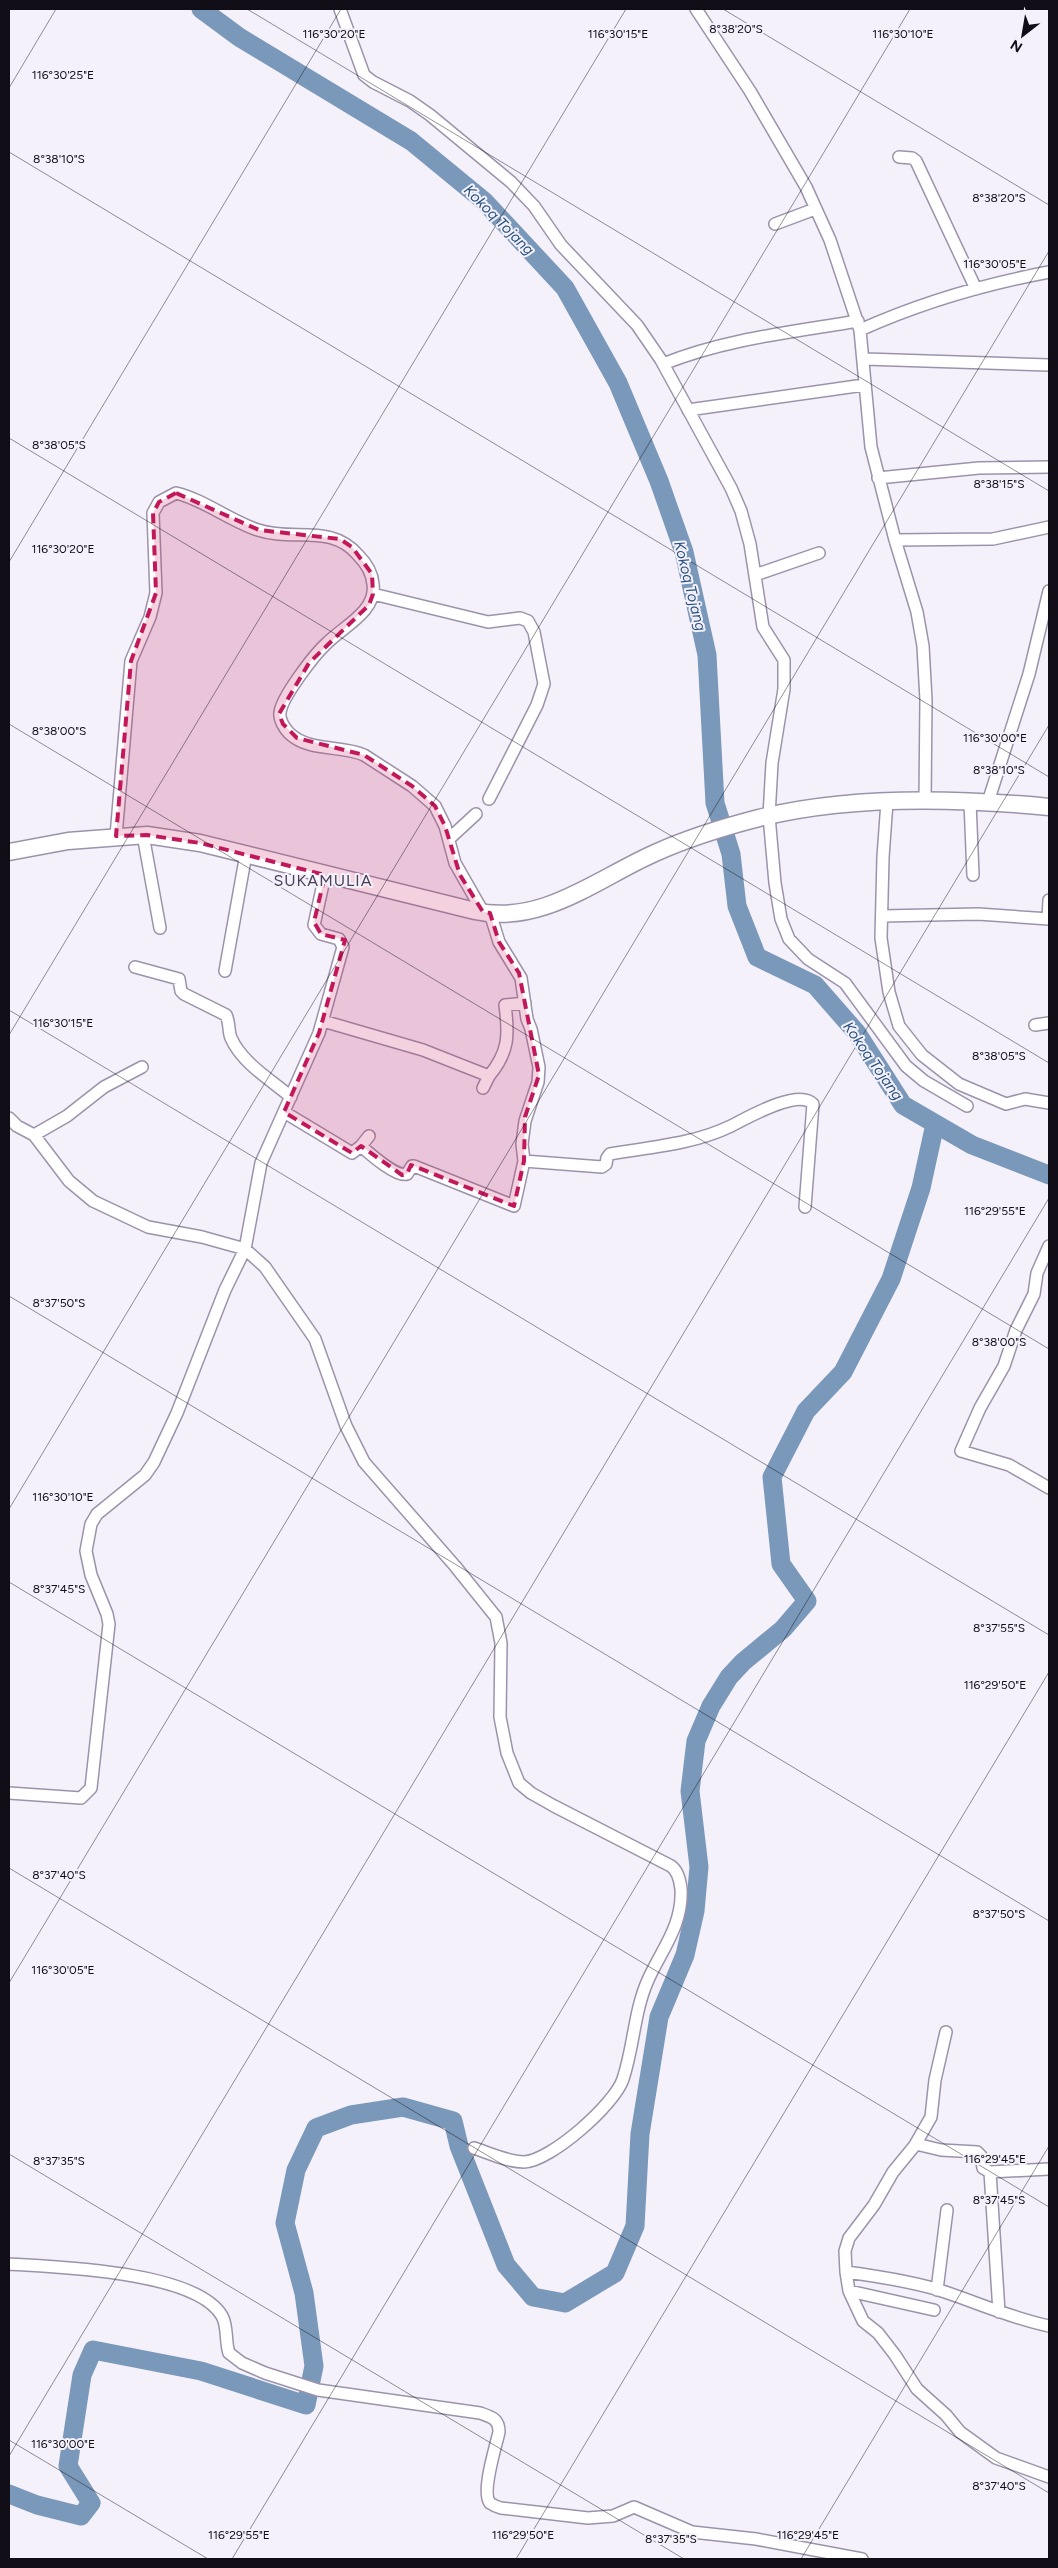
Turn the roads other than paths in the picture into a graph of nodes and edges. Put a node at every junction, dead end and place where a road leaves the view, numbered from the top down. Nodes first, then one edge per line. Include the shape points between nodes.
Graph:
1 (340, 9) edge
2 (696, 9) edge
3 (899, 157) dead end
4 (815, 209) junction
5 (775, 224) dead end
6 (1049, 272) edge
7 (976, 289) junction
8 (859, 326) junction
9 (864, 359) junction
10 (663, 364) junction
11 (1049, 365) edge
12 (864, 385) junction
13 (688, 410) junction
14 (1049, 467) edge
15 (878, 478) junction
16 (1049, 528) edge
17 (895, 540) junction
18 (819, 553) dead end
19 (760, 573) junction
20 (1049, 590) edge
21 (373, 594) junction
22 (489, 799) dead end
23 (925, 801) junction
24 (887, 802) junction
25 (970, 802) junction
26 (988, 802) junction
27 (1049, 807) edge
28 (476, 814) dead end
29 (769, 816) junction
30 (143, 835) junction
31 (116, 836) junction
32 (450, 838) junction
33 (9, 852) edge
34 (246, 854) junction
35 (325, 875) junction
36 (973, 875) dead end
37 (1049, 900) edge
38 (486, 913) junction
39 (882, 916) junction
40 (1049, 919) edge
41 (160, 928) dead end
42 (135, 966) dead end
43 (225, 971) dead end
44 (524, 1003) junction
45 (323, 1021) junction
46 (1049, 1023) edge
47 (1035, 1025) dead end
48 (142, 1067) dead end
49 (489, 1076) junction
50 (483, 1088) dead end
51 (290, 1097) junction
52 (1049, 1103) edge
53 (967, 1106) dead end
54 (284, 1112) junction
55 (9, 1118) edge
56 (34, 1135) junction
57 (369, 1136) dead end
58 (361, 1146) junction
59 (524, 1161) junction
60 (805, 1207) dead end
61 (1049, 1246) edge
62 (245, 1249) junction
63 (1049, 1488) edge
64 (9, 1793) edge
65 (946, 2032) dead end
66 (915, 2145) junction
67 (474, 2148) dead end
68 (1049, 2169) edge
69 (990, 2172) junction
70 (947, 2210) dead end
71 (9, 2264) edge
72 (846, 2272) junction
73 (937, 2290) junction
74 (850, 2291) junction
75 (934, 2310) dead end
76 (999, 2312) junction
77 (1049, 2326) edge
78 (1049, 2477) edge
79 (862, 2559) edge

1 - 10 street via 364,75 410,101 510,182 534,206 561,245 637,326
2 - 4 street via 750,91 806,187
3 - 7 street via 916,161
4 - 5 street
4 - 8 street via 830,240
6 - 7 street
7 - 8 street
8 - 9 street
8 - 10 street via 722,345
9 - 11 street
9 - 12 street
10 - 13 street
12 - 13 street
12 - 15 street via 868,433
13 - 19 street via 731,488
14 - 15 street via 979,468
15 - 17 street
16 - 17 street via 993,539
17 - 23 street via 917,612 923,646
18 - 19 street
19 - 29 street via 763,627 784,660 784,689 772,763
20 - 26 street via 1029,674
21 - 22 street via 488,622 520,618 528,621 534,632 544,684 537,705
21 - 31 street via 372,574 352,547 340,540 322,534 278,534 259,530 189,496 176,493 159,502 152,527 156,594 131,661
21 - 32 street via 361,614 326,643 309,663 279,714 289,734 327,747 353,750 412,786 435,806
23 - 24 street
23 - 25 street
24 - 29 street
24 - 39 street
25 - 26 street
25 - 36 street
26 - 27 street
28 - 32 street
29 - 38 street via 651,855 556,903 518,912
29 - 53 street via 775,883 781,919 789,939 808,959 845,983 906,1066 924,1081
30 - 31 street
30 - 34 street
30 - 41 street
31 - 33 street
32 - 38 street via 455,863
34 - 35 street
34 - 43 street
35 - 38 street
35 - 45 street via 314,926 321,934 339,939 343,947
37 - 40 street
38 - 44 street via 499,942 519,973
39 - 40 street via 978,914
39 - 52 street via 883,958 894,1009 899,1026 922,1055 959,1084 1003,1103 1025,1099
42 - 51 street via 179,979 184,994 226,1015 231,1038 238,1049
44 - 49 street via 505,1005 508,1040
44 - 59 street via 539,1075 522,1137
45 - 49 street via 423,1050
45 - 51 street via 308,1063
46 - 47 street
48 - 56 street via 104,1087 67,1116
49 - 50 street
51 - 54 street
54 - 58 street via 352,1153
54 - 62 street via 261,1163
55 - 56 street
56 - 62 street via 69,1180 93,1201 148,1227
57 - 58 street
58 - 59 street via 402,1175 414,1166 511,1206 516,1203
59 - 60 street via 602,1167 610,1154 714,1134 766,1108 800,1099 813,1104
61 - 63 street via 1037,1273 1034,1294 1016,1330 1004,1366 980,1408 965,1452 1008,1465
62 - 64 street via 154,1462 136,1484 97,1514 88,1532 86,1551 91,1576 107,1614 109,1634 91,1788 81,1798
62 - 67 street via 265,1267 308,1325 346,1426 364,1462 456,1566 496,1617 501,1644 500,1717 507,1753 519,1783 554,1806 671,1866 678,1875 681,1898 676,1928 642,1992 622,2081 605,2106 565,2143 533,2161 510,2159
65 - 66 street via 931,2117
66 - 69 street via 977,2152 984,2168
66 - 72 street via 892,2172 874,2205 849,2238 845,2251
68 - 69 street
69 - 76 street
70 - 73 street
71 - 79 street via 150,2279 195,2293 222,2315 226,2346 231,2356 248,2366 318,2390 494,2418 499,2432 488,2481 488,2497 490,2502 501,2508 588,2518 613,2516 634,2508 692,2532 756,2539
72 - 73 street via 874,2274
72 - 74 street
73 - 76 street
74 - 75 street
74 - 78 street via 864,2321 895,2354 917,2388 966,2438 996,2458
76 - 77 street

